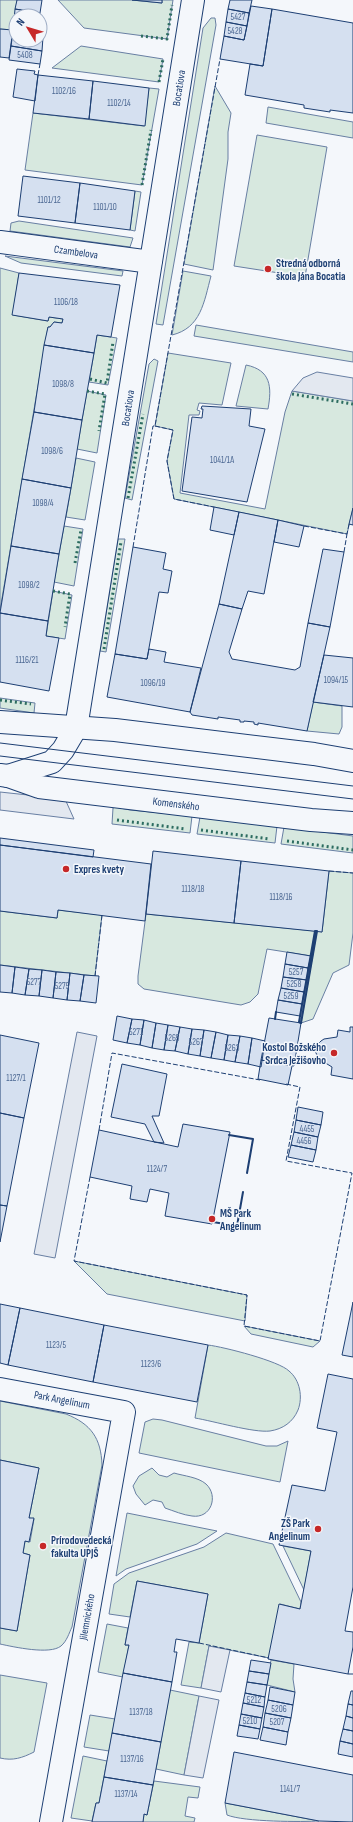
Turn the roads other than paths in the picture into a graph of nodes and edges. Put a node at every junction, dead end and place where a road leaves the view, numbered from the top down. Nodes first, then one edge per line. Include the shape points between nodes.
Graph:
1 (194, 0) edge
2 (0, 242) edge
3 (151, 262) junction
4 (0, 722) edge
5 (76, 728) junction
6 (353, 762) edge
7 (4, 776) edge
8 (353, 823) edge
9 (0, 1388) edge
10 (124, 1412) joint
11 (51, 1822) edge

1 - 3 street, Bocatiova
2 - 3 street, Czambelova
3 - 5 street, Bocatiova
4 - 5 street
5 - 6 street via 115,730
5 - 7 street, Bocatiova via 52,762
7 - 8 street, Komenského via 39,787
9 - 10 street, Park Angelinum
10 - 11 street, Jilemnického

